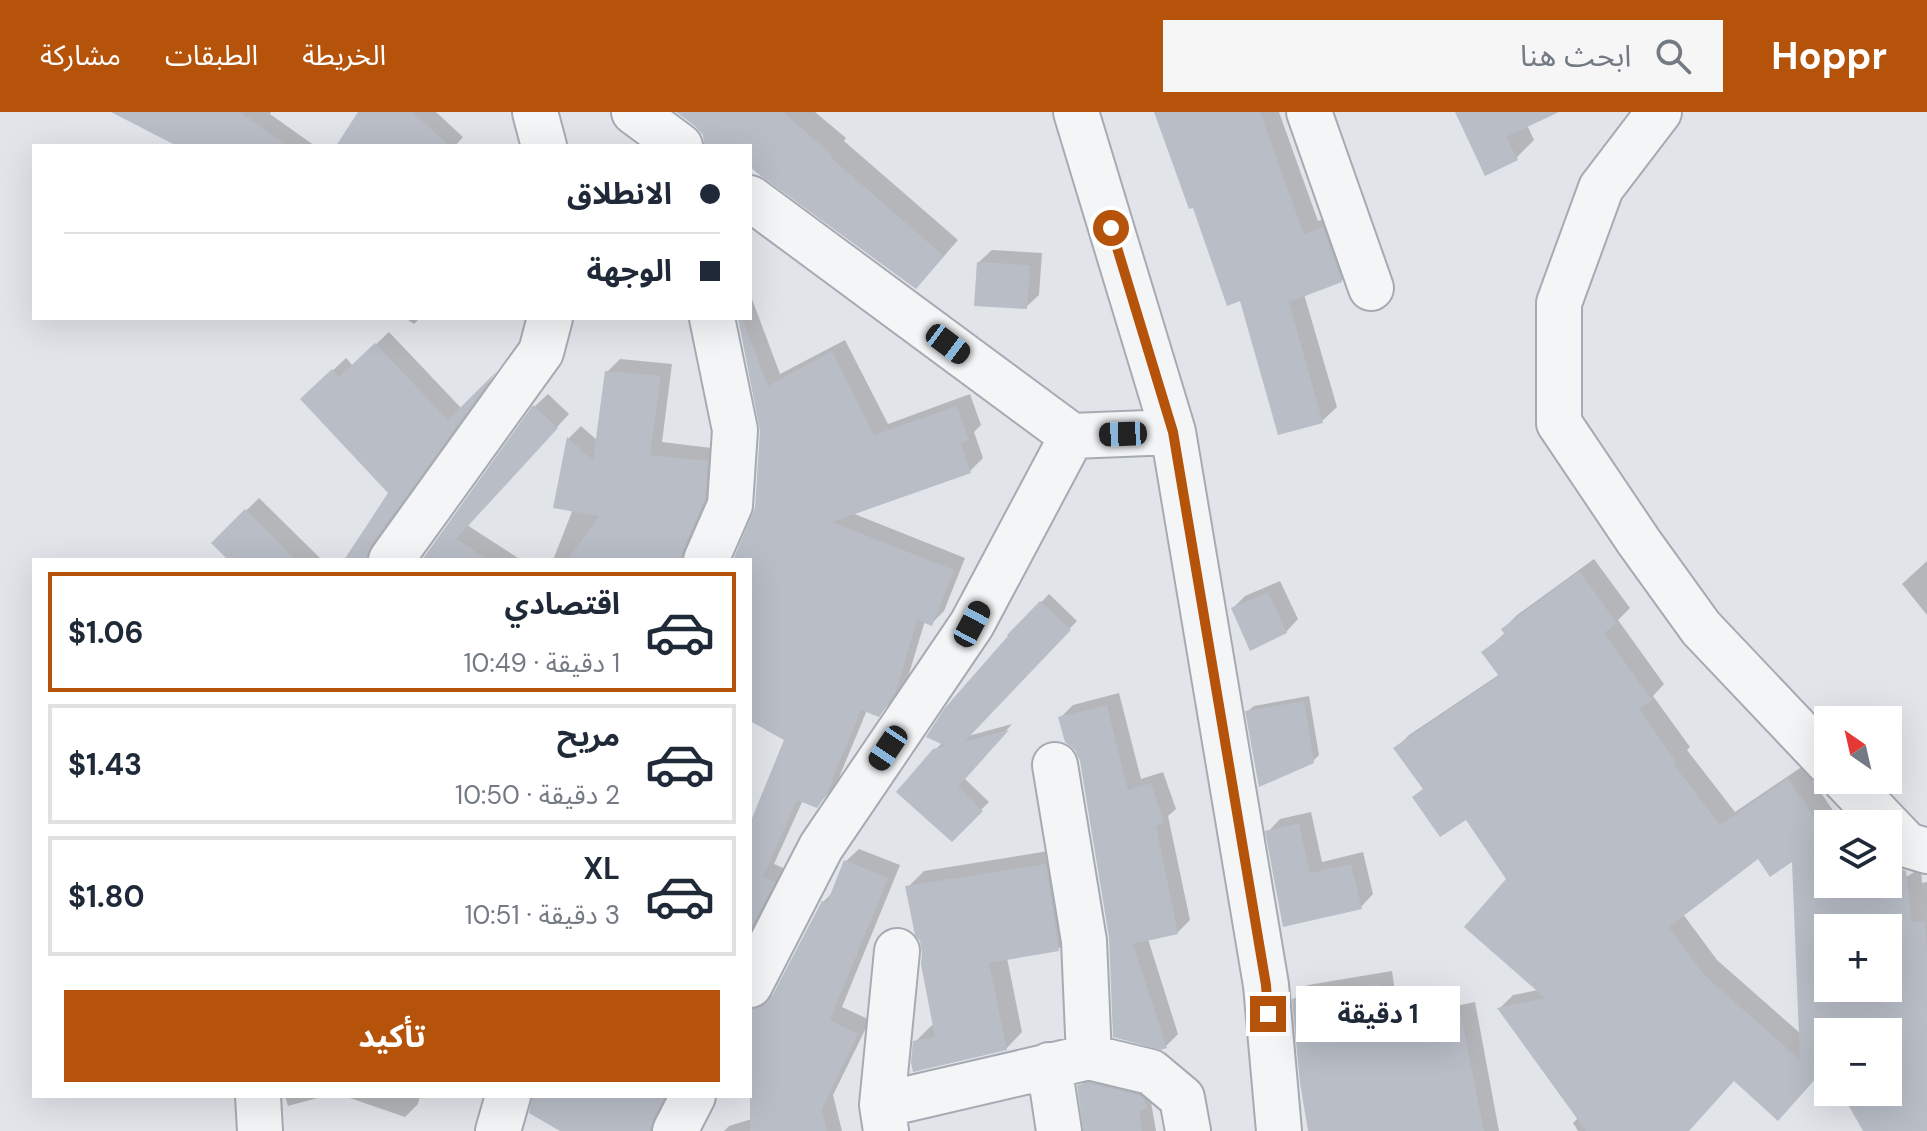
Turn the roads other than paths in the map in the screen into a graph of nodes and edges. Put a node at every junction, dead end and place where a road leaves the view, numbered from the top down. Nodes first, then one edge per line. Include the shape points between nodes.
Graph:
1 (535, 112) edge
2 (634, 112) edge
3 (1076, 112) edge
4 (1309, 112) edge
5 (1659, 112) edge
6 (543, 144) edge
7 (677, 144) edge
8 (752, 199) edge
9 (1371, 288) dead end
10 (549, 320) edge
11 (712, 320) edge
12 (1173, 432) junction
13 (1072, 436) junction
14 (392, 558) edge
15 (707, 558) edge
16 (1814, 747) edge
17 (1055, 765) dead end
18 (1858, 794) edge
19 (1873, 810) edge
20 (1902, 840) edge
21 (1927, 851) edge
22 (897, 951) dead end
23 (752, 981) edge
24 (1069, 1061) junction
25 (258, 1098) edge
26 (507, 1098) edge
27 (692, 1098) edge
28 (884, 1118) edge
29 (260, 1131) edge
30 (498, 1131) edge
31 (675, 1131) edge
32 (1059, 1131) edge
33 (1188, 1131) edge
34 (1279, 1131) edge

1 - 6 street
2 - 7 street
3 - 12 street
4 - 9 street
5 - 16 street via 1601,188 1559,303 1559,423 1701,628
8 - 13 street
10 - 14 street via 541,352
11 - 15 street via 735,430 730,505
12 - 13 street
12 - 34 street via 1266,985
13 - 23 street via 972,624 821,847
17 - 24 street via 1084,941
18 - 19 street
20 - 21 street
22 - 28 street
24 - 28 street
24 - 32 street
24 - 33 street via 1151,1072 1182,1098
25 - 29 street
26 - 30 street
27 - 31 street

